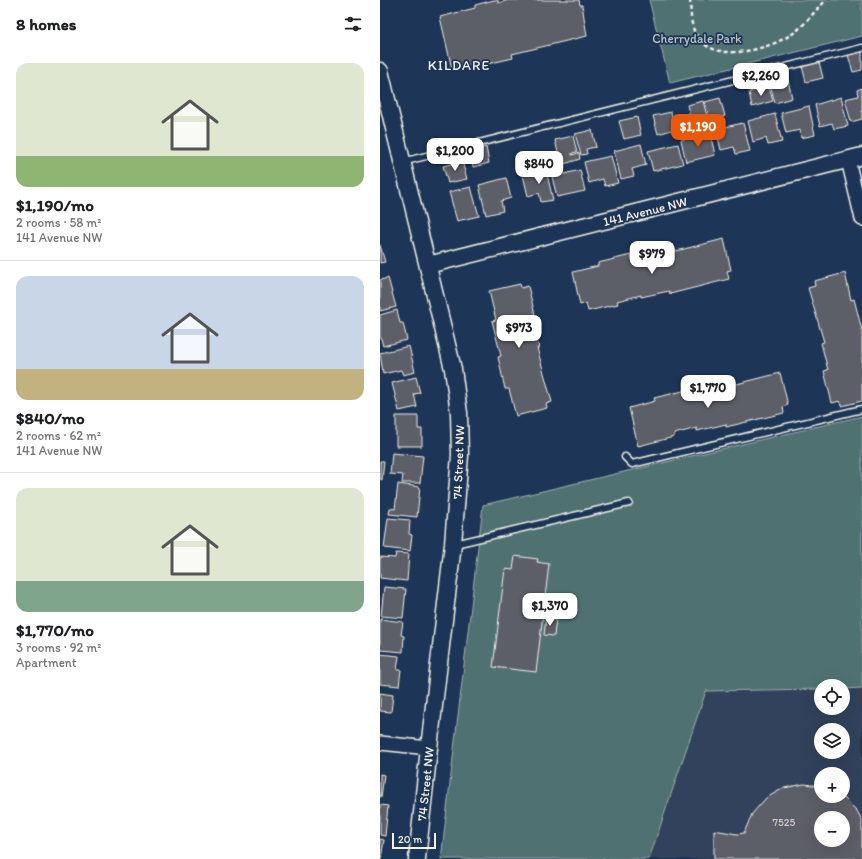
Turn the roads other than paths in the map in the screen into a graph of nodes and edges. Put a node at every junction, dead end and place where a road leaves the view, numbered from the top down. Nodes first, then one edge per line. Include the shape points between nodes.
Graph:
1 (862, 48) edge
2 (380, 71) edge
3 (855, 158) edge
4 (402, 162) junction
5 (862, 219) edge
6 (428, 265) junction
7 (862, 409) edge
8 (625, 457) dead end
9 (629, 503) dead end
10 (453, 544) junction
11 (380, 743) edge
12 (429, 748) junction
13 (417, 859) edge

1 - 4 lane
2 - 4 street, 74 Street NW
3 - 5 street
3 - 6 street, 141 Avenue NW
4 - 6 street, 74 Street NW
6 - 10 street, 74 Street NW via 453,369 460,413 460,455
7 - 8 lane via 632,464
9 - 10 lane
10 - 12 street, 74 Street NW
11 - 12 street
12 - 13 street, 74 Street NW

